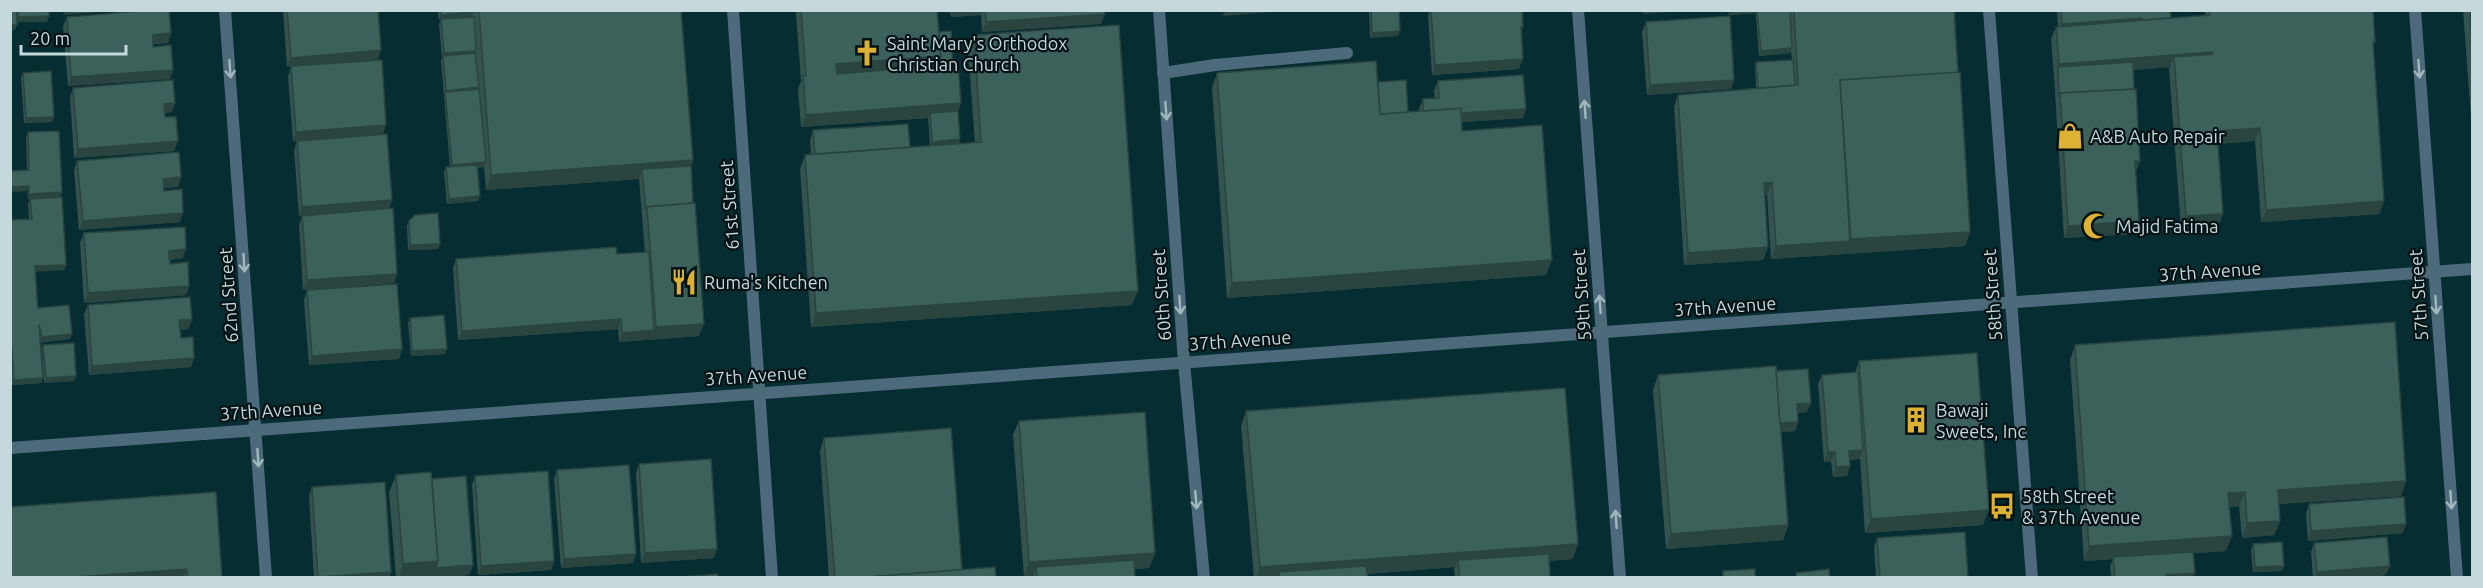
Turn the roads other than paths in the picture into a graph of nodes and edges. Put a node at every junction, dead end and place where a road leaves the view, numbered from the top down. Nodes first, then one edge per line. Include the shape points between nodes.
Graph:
1 (225, 10) edge
2 (733, 10) edge
3 (1159, 10) edge
4 (1578, 10) edge
5 (1989, 10) edge
6 (2415, 10) edge
7 (1347, 53) dead end
8 (1163, 74) junction
9 (2472, 269) edge
10 (2434, 272) junction
11 (2010, 303) junction
12 (1602, 333) junction
13 (1184, 362) junction
14 (760, 393) junction
15 (256, 429) junction
16 (10, 448) edge
17 (266, 578) edge
18 (772, 578) edge
19 (1204, 578) edge
20 (1620, 578) edge
21 (2032, 578) edge
22 (2457, 578) edge

1 -> 15 street, 62nd Street
2 - 14 street, 61st Street
3 - 8 street, 60th Street
12 -> 4 street, 59th Street
5 - 11 street, 58th Street
6 -> 10 street, 57th Street
7 - 8 street via 1215,65
8 -> 13 street, 60th Street
9 - 10 street, 37th Avenue
10 - 11 street, 37th Avenue
10 -> 22 street, 57th Street
11 - 12 street, 37th Avenue
11 - 21 street, 58th Street
12 - 13 street, 37th Avenue
20 -> 12 street, 59th Street
13 - 14 street, 37th Avenue
13 -> 19 street, 60th Street
14 - 15 street, 37th Avenue
14 - 18 street, 61st Street
15 - 16 street, 37th Avenue
15 -> 17 street, 62nd Street

